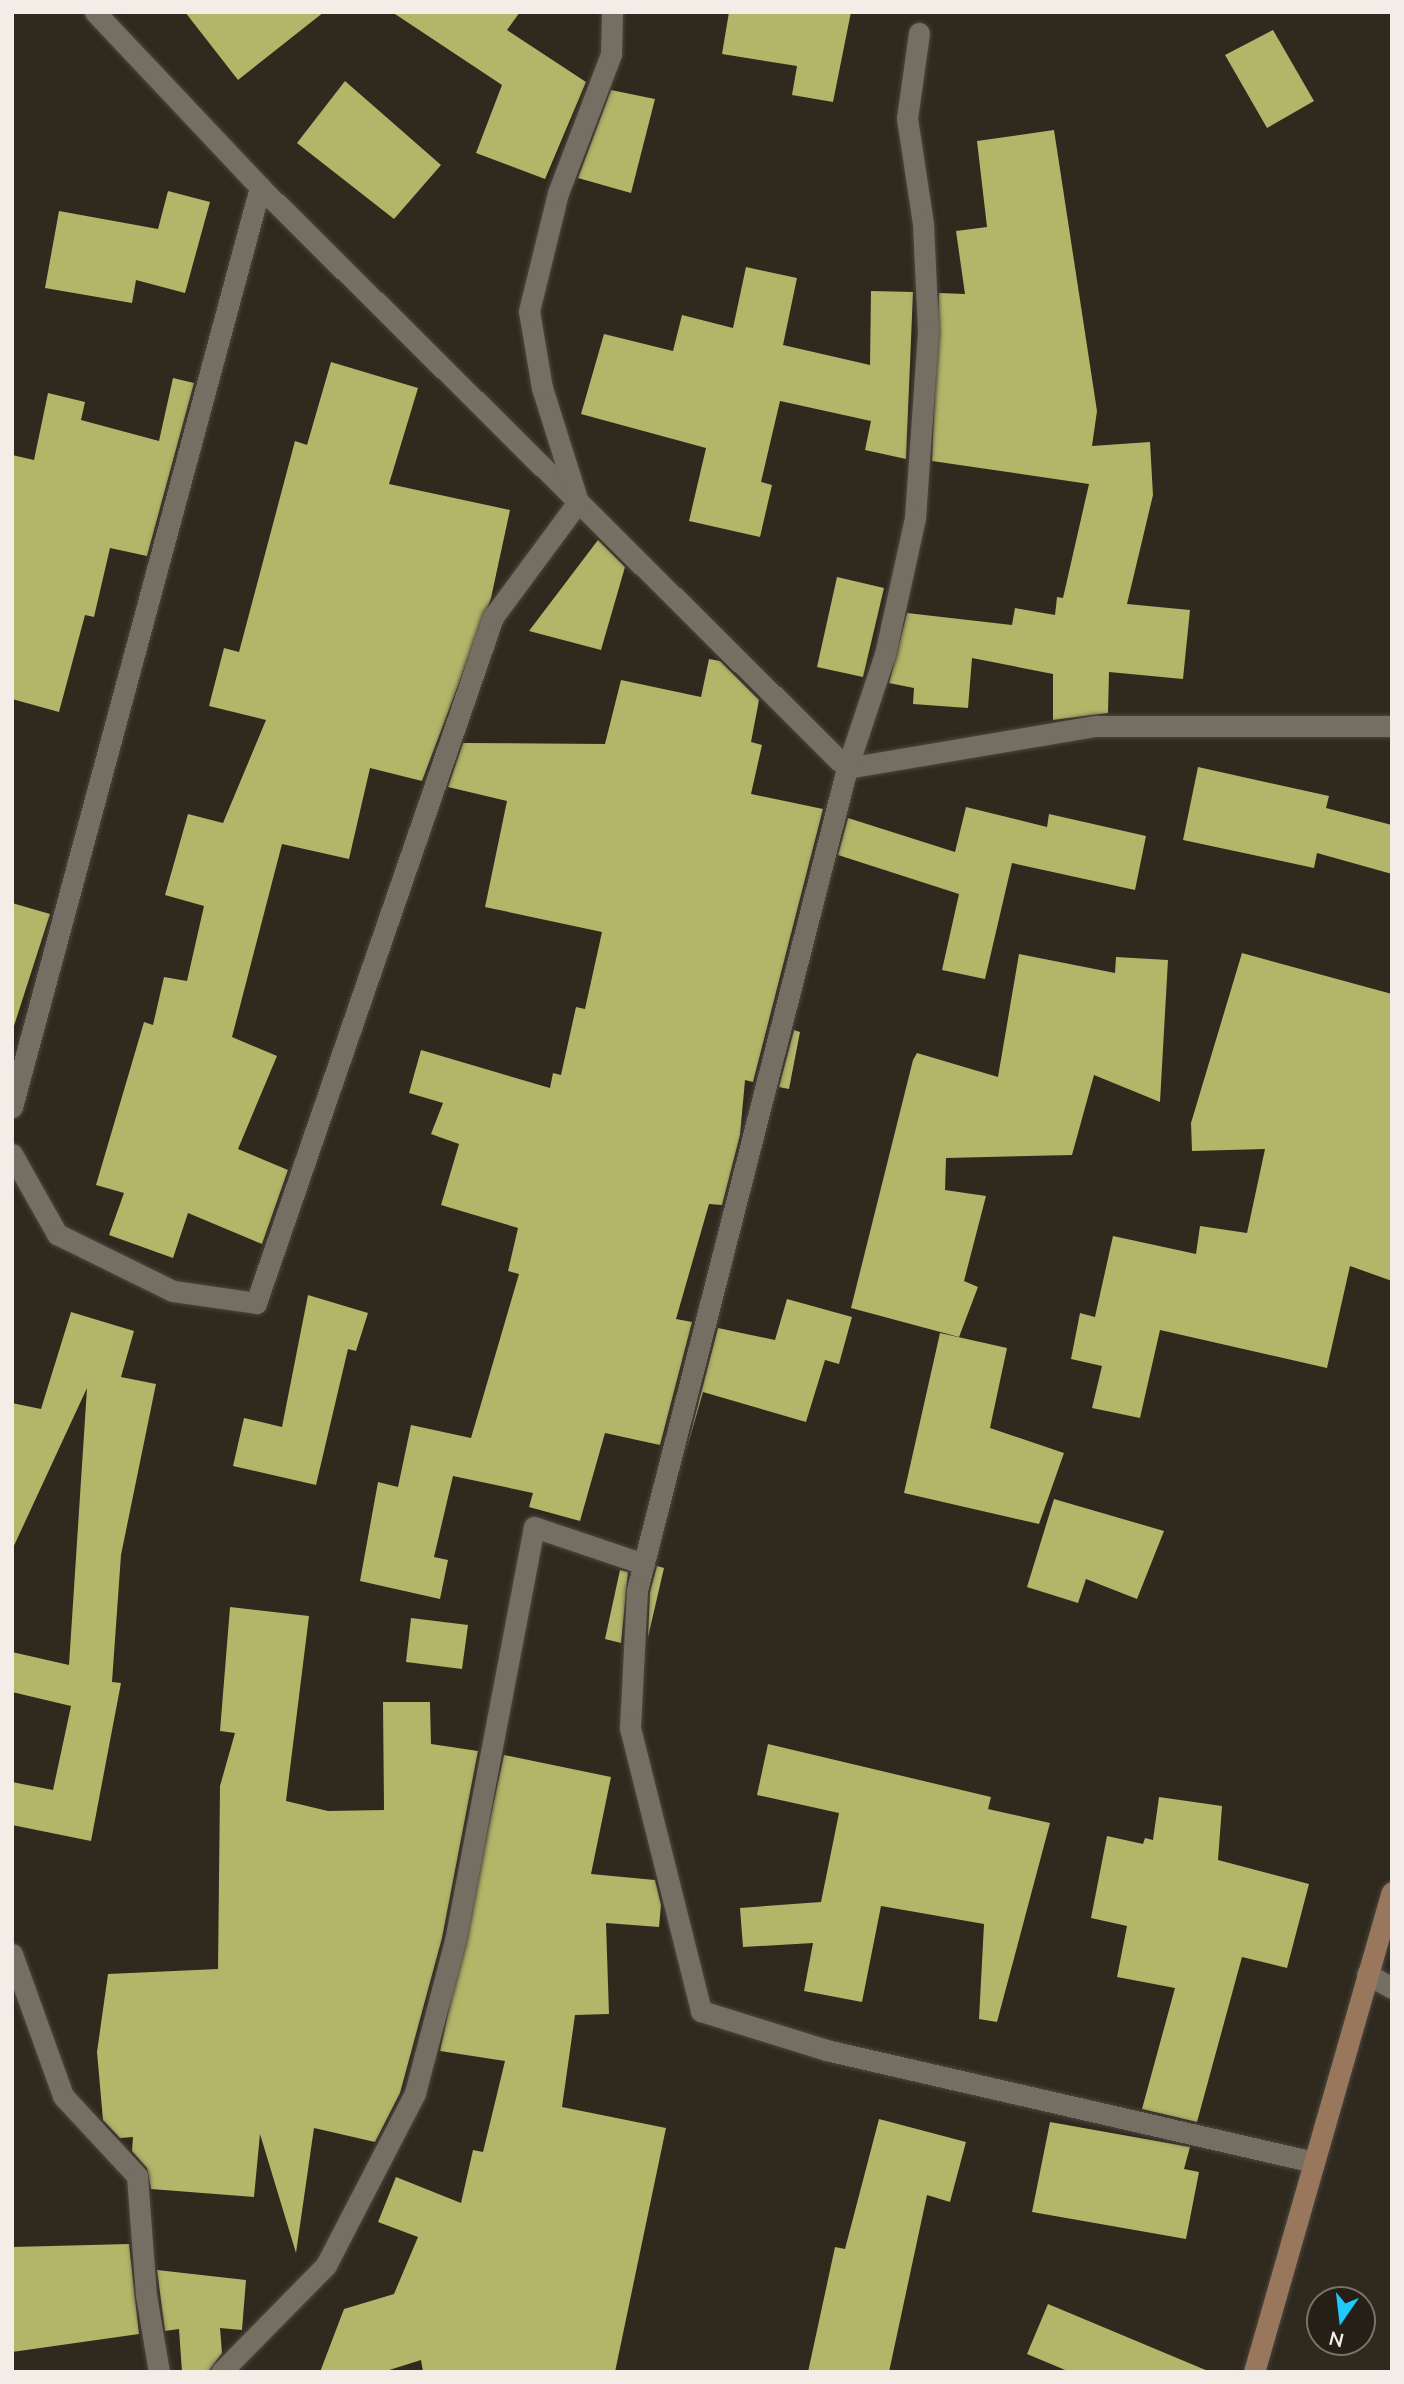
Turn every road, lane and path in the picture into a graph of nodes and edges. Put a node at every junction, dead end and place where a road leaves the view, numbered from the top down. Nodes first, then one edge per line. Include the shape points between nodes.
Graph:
1 (95, 12) edge
2 (612, 12) edge
3 (919, 33) dead end
4 (260, 187) junction
5 (578, 502) junction
6 (1392, 726) edge
7 (847, 768) junction
8 (12, 1107) edge
9 (12, 1154) edge
10 (644, 1564) junction
11 (1392, 1892) edge
12 (12, 1954) edge
13 (1367, 1974) junction
14 (1392, 1988) edge
15 (1314, 2162) junction
16 (159, 2372) edge
17 (221, 2372) edge
18 (1254, 2372) edge

1 - 4 street
2 - 5 street via 611,54 558,193 529,311 542,388
3 - 7 street via 907,118 923,224 928,332 915,518 885,654
4 - 5 street
4 - 8 street
5 - 7 street
5 - 9 street via 493,617 256,1303 173,1291 57,1234
6 - 7 street via 1095,726
7 - 10 street
10 - 15 street via 630,1728 701,2011 826,2050
10 - 17 street via 534,1527 455,1941 415,2093 326,2264
11 - 13 street
12 - 16 street via 63,2096 137,2176 145,2295
13 - 14 street
13 - 15 street
15 - 18 street

